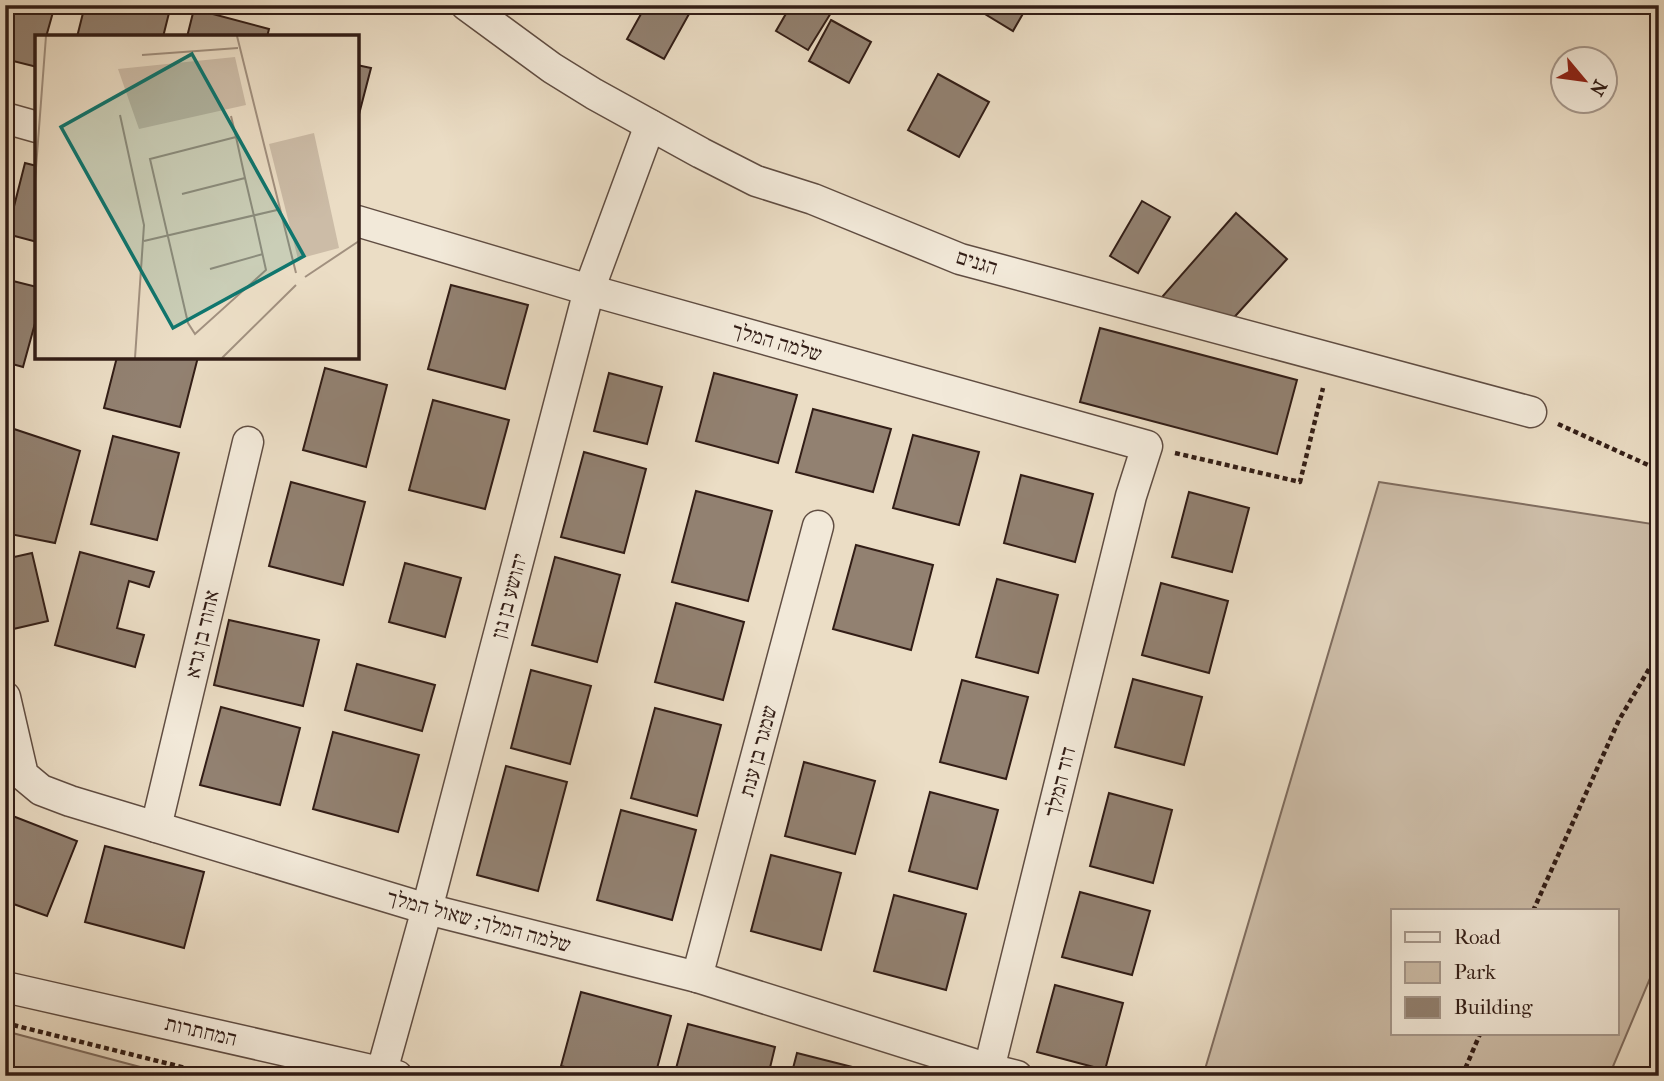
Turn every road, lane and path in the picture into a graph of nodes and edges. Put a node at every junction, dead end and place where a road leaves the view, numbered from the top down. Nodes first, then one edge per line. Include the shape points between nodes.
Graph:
1 (466, 5) edge
2 (5, 117) edge
3 (650, 125) junction
4 (35, 126) edge
5 (359, 222) edge
6 (589, 290) junction
7 (1330, 358) junction
8 (1531, 412) joint
9 (248, 442) dead end
10 (1147, 446) junction
11 (1659, 470) edge
12 (818, 526) dead end
13 (1659, 652) edge
14 (5, 697) edge
15 (156, 827) junction
16 (427, 909) junction
17 (1533, 909) edge
18 (697, 978) junction
19 (5, 987) edge
20 (5, 1023) edge
21 (1479, 1036) edge
22 (1003, 1072) edge
23 (389, 1073) edge
24 (218, 1076) edge
25 (1462, 1076) edge

1 - 3 street, הגנים via 552,68
2 - 4 street
3 - 6 street, יהושע בן נון
3 - 7 street, הגנים via 756,181 960,258
5 - 6 street, שלמה המלך
6 - 10 street, שלמה המלך
6 - 16 street, יהושע בן נון
7 - 8 street, הגנים
7 - 10 path via 1300,482
8 - 11 path
9 - 15 street, אהוד בן גרא
10 - 22 street, דוד המלך via 1131,496
12 - 18 street, שמגר בן ענת
13 - 17 path via 1619,720
14 - 15 street, שלמה המלך; שאול המלך via 23,775 41,790
15 - 16 street, שלמה המלך; שאול המלך
16 - 18 street, שלמה המלך; שאול המלך
16 - 23 street, יהושע בן נון
18 - 22 street, שלמה המלך; שאול המלך
19 - 23 street, המחתרות
20 - 24 path
21 - 25 path

